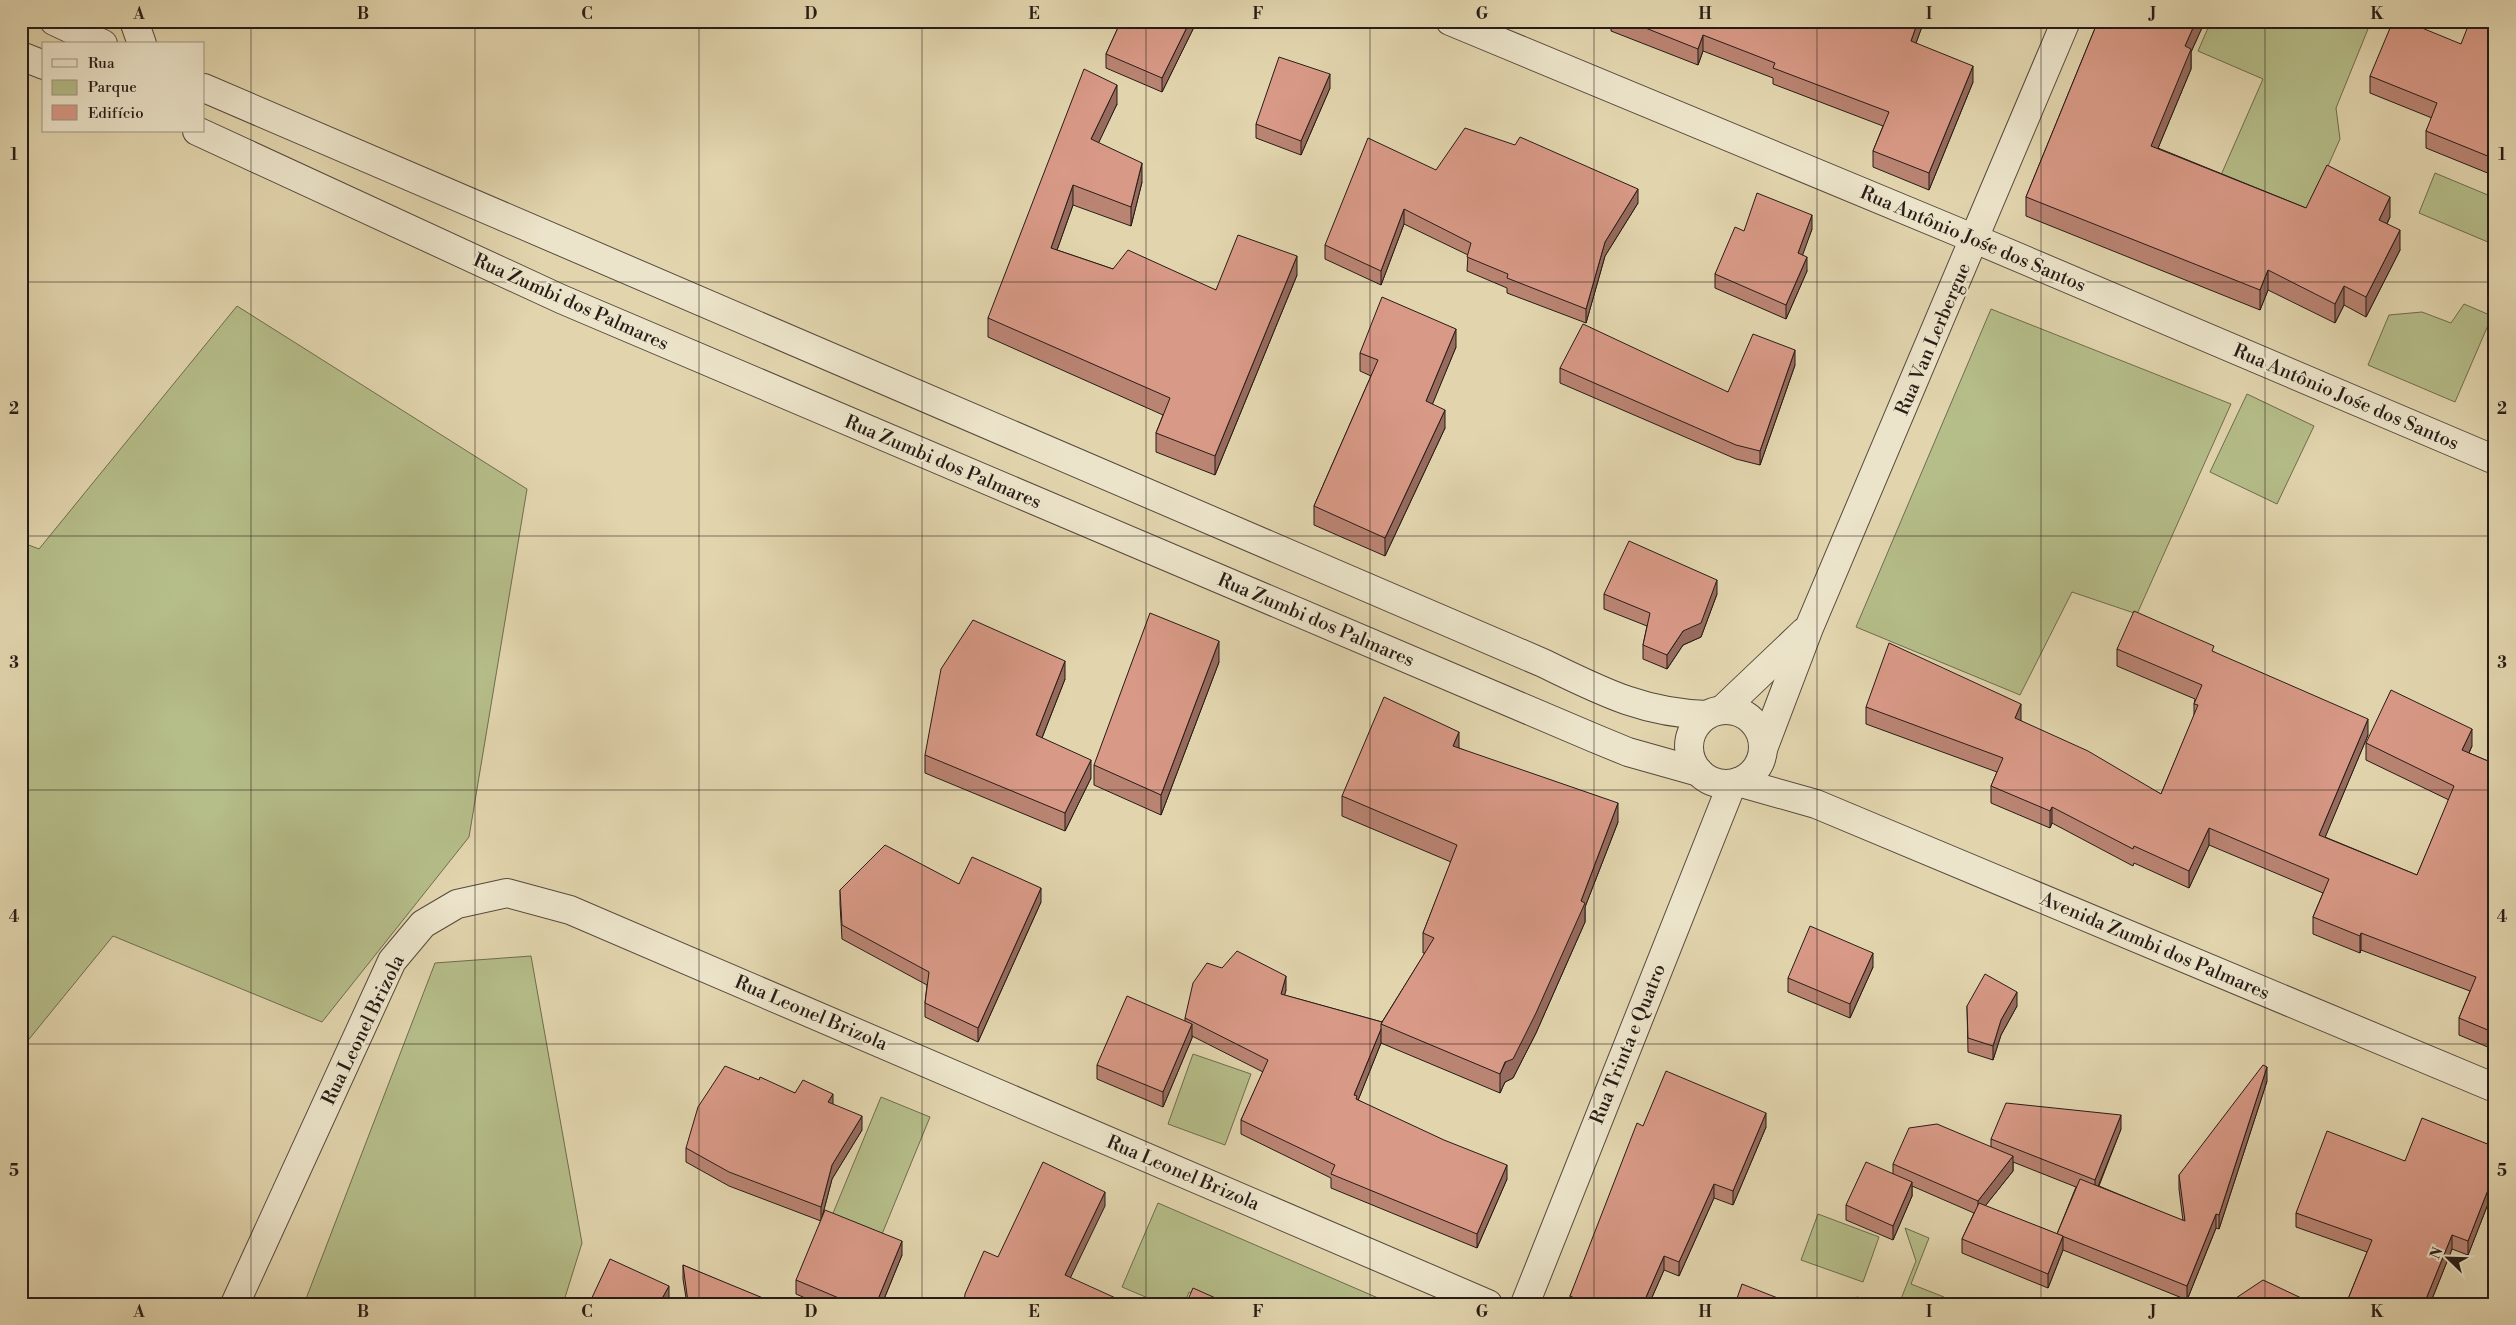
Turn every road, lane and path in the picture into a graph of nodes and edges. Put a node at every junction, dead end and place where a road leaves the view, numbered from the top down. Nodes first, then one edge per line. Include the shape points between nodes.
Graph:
1 (54, 21) edge
2 (134, 21) edge
3 (1450, 21) edge
4 (2066, 21) edge
5 (99, 42) edge
6 (141, 42) edge
7 (21, 56) edge
8 (42, 64) edge
9 (205, 88) edge
10 (199, 132) edge
11 (1975, 239) junction
12 (2495, 460) edge
13 (1809, 628) junction
14 (1714, 713) junction
15 (1763, 753) junction
16 (1698, 772) junction
17 (1735, 783) junction
18 (1816, 804) junction
19 (2495, 1088) edge
20 (235, 1304) edge
21 (1488, 1304) edge
22 (1525, 1304) edge

1 - 5 street
2 - 6 street
3 - 11 street, Rua Antônio Jośe dos Santos
4 - 11 street, Rua Van Lerbergue
7 - 8 street
9 - 14 street via 1543,663 1619,699 1677,714
10 - 16 street, Rua Zumbi dos Palmares via 570,303 1594,738 1628,752
11 - 12 street, Rua Antônio Jośe dos Santos
11 - 13 street, Rua Van Lerbergue
13 - 14 street, Rua Van Lerbergue
13 - 15 street, Rua Van Lerbergue
14 - 15 street via 1735,711 1747,716 1762,736
14 - 16 street via 1696,726 1690,742 1691,758
15 - 17 street via 1750,775
15 - 18 street
16 - 17 street via 1713,782
17 - 18 street
17 - 22 street, Rua Trinta e Quatro
18 - 19 street, Avenida Zumbi dos Palmares
20 - 21 street, Rua Leonel Brizola via 392,961 423,924 457,904 507,893 570,910

